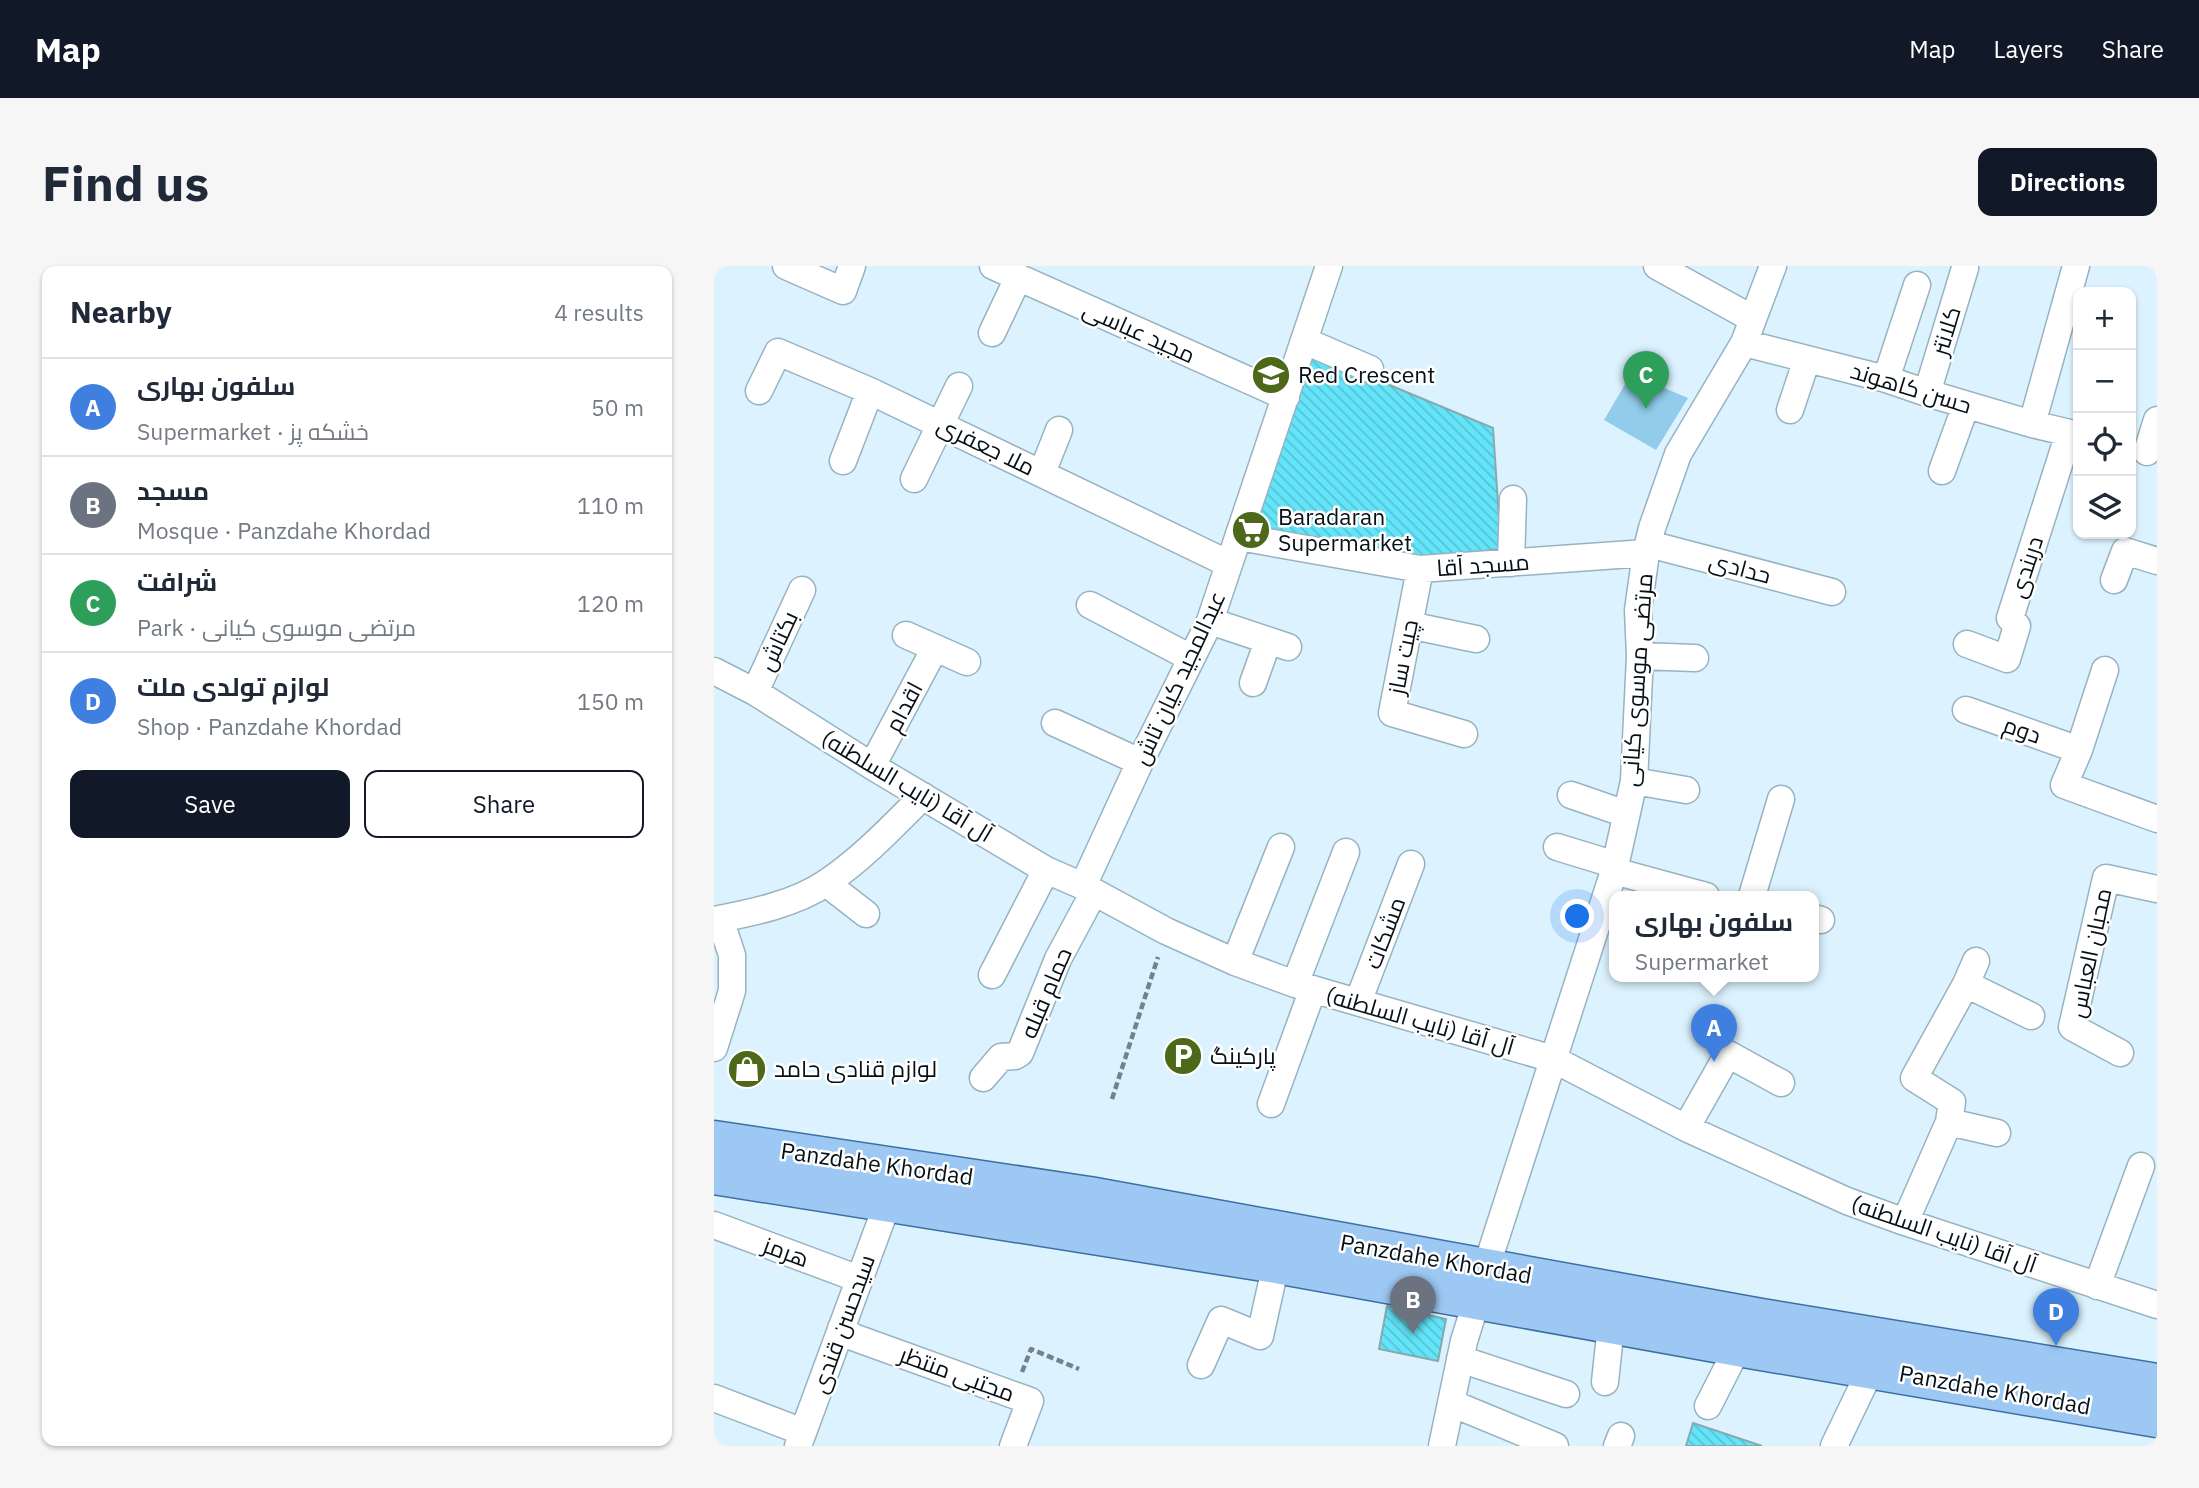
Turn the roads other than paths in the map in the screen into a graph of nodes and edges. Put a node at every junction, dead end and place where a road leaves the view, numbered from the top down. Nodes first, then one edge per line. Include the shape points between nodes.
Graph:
1 (786, 266) edge
2 (852, 266) edge
3 (993, 266) edge
4 (1329, 266) edge
5 (1657, 266) edge
6 (1773, 266) edge
7 (2076, 266) edge
8 (1965, 268) dead end
9 (1018, 278) junction
10 (1917, 285) dead end
11 (1749, 331) junction
12 (992, 333) dead end
13 (1304, 341) junction
14 (1807, 359) junction
15 (1370, 369) dead end
16 (1886, 379) junction
17 (959, 386) dead end
18 (760, 391) dead end
19 (870, 391) junction
20 (1927, 393) junction
21 (1286, 397) junction
22 (1966, 405) junction
23 (1790, 410) dead end
24 (2157, 420) edge
25 (2032, 424) junction
26 (940, 425) junction
27 (1059, 429) dead end
28 (2073, 434) edge
29 (2145, 452) edge
30 (843, 461) dead end
31 (1942, 471) dead end
32 (1042, 473) junction
33 (914, 479) dead end
34 (1513, 499) dead end
35 (1239, 537) junction
36 (1647, 548) junction
37 (2157, 561) edge
38 (1229, 564) junction
39 (1511, 564) junction
40 (1420, 569) junction
41 (2114, 580) dead end
42 (802, 590) dead end
43 (1832, 592) dead end
44 (1090, 605) dead end
45 (1210, 621) junction
46 (1409, 625) junction
47 (906, 635) dead end
48 (1476, 639) dead end
49 (1967, 644) dead end
50 (935, 648) junction
51 (1640, 656) junction
52 (1191, 658) junction
53 (1695, 658) dead end
54 (967, 662) dead end
55 (2105, 670) dead end
56 (714, 671) edge
57 (1253, 683) dead end
58 (755, 692) junction
59 (1966, 710) dead end
60 (1055, 723) dead end
61 (1464, 734) dead end
62 (2079, 750) junction
63 (1140, 762) junction
64 (872, 766) junction
65 (1634, 781) junction
66 (1686, 790) dead end
67 (1571, 795) dead end
68 (923, 796) junction
69 (1782, 799) dead end
70 (1626, 814) junction
71 (2157, 819) edge
72 (1281, 847) dead end
73 (1557, 847) dead end
74 (1346, 852) dead end
75 (1411, 864) dead end
76 (1615, 868) junction
77 (1046, 870) junction
78 (826, 883) junction
79 (1089, 889) junction
80 (2157, 889) edge
81 (1690, 891) edge
82 (1754, 891) edge
83 (866, 914) dead end
84 (716, 918) edge
85 (1235, 962) junction
86 (992, 975) dead end
87 (1304, 987) junction
88 (1358, 1002) junction
89 (2031, 1016) dead end
90 (714, 1048) edge
91 (2120, 1053) dead end
92 (1553, 1059) junction
93 (984, 1078) dead end
94 (1781, 1083) dead end
95 (1271, 1104) dead end
96 (1950, 1122) junction
97 (1686, 1128) junction
98 (1997, 1133) dead end
99 (714, 1140) edge
100 (2141, 1166) dead end
101 (714, 1175) edge
102 (1047, 1189) junction
103 (888, 1202) junction
104 (1905, 1222) junction
105 (714, 1225) edge
106 (1043, 1227) junction
107 (1276, 1264) junction
108 (859, 1279) junction
109 (1482, 1284) junction
110 (2097, 1286) junction
111 (2157, 1305) edge
112 (1611, 1325) junction
113 (841, 1328) junction
114 (1738, 1347) junction
115 (1460, 1359) junction
116 (1201, 1365) dead end
117 (1942, 1365) junction
118 (1871, 1369) junction
119 (1605, 1382) dead end
120 (2157, 1383) edge
121 (1566, 1394) dead end
122 (714, 1398) edge
123 (1451, 1403) junction
124 (1708, 1406) dead end
125 (2157, 1418) edge
126 (801, 1439) edge
127 (1013, 1446) edge
128 (1442, 1446) edge
129 (1555, 1446) edge
130 (1834, 1446) edge

1 - 2 street via 843,291
3 - 9 street, مجید عباسی
4 - 13 street, عبدالمجید کیان تاش
5 - 11 street, حسن کاهوند
6 - 11 street, مرتضی موسوی کیانی
7 - 25 street
8 - 20 street, کلانتر
9 - 12 street
9 - 21 street, مجید عباسی
10 - 16 street
11 - 14 street, حسن کاهوند
11 - 36 street, مرتضی موسوی کیانی via 1678,454
13 - 15 street
13 - 21 street, عبدالمجید کیان تاش
14 - 16 street, حسن کاهوند
14 - 23 street
16 - 20 street, حسن کاهوند
17 - 26 street
18 - 19 street, ملا جعفری via 778,352
19 - 26 street, ملا جعفری
19 - 30 street
20 - 22 street, حسن کاهوند
21 - 35 street, عبدالمجید کیان تاش
22 - 25 street, حسن کاهوند
22 - 31 street
24 - 29 street
25 - 28 street, حسن کاهوند
26 - 32 street, ملا جعفری
26 - 33 street
27 - 32 street
28 - 49 street, دربندی via 2010,618 2018,626 2007,659
32 - 38 street, ملا جعفری
34 - 39 street
35 - 38 street, عبدالمجید کیان تاش
35 - 40 street, مسجد آقا
36 - 39 street, مسجد آقا
36 - 43 street, حدادی
36 - 51 street, مرتضی موسوی کیانی via 1638,610
37 - 41 street via 2125,551
38 - 45 street, عبدالمجید کیان تاش
39 - 40 street, مسجد آقا
40 - 46 street, چیت ساز
42 - 58 street, بکتاش
44 - 52 street
45 - 52 street, عبدالمجید کیان تاش
45 - 57 street via 1278,644
46 - 48 street
46 - 61 street, چیت ساز via 1392,713
47 - 50 street
50 - 54 street
50 - 64 street, اقدام
51 - 53 street
51 - 65 street, مرتضی موسوی کیانی
52 - 63 street, عبدالمجید کیان تاش
55 - 62 street
56 - 58 street, آل آقا (نایب السلطنه)
58 - 64 street, آل آقا (نایب السلطنه)
59 - 62 street, دوم
60 - 63 street
62 - 71 street via 2064,785
63 - 79 street, عبدالمجید کیان تاش
64 - 68 street, آل آقا (نایب السلطنه)
65 - 66 street
65 - 70 street, مرتضی موسوی کیانی
67 - 70 street
68 - 77 street, آل آقا (نایب السلطنه)
68 - 78 street
69 - 82 street
70 - 76 street, مرتضی موسوی کیانی
72 - 85 street
73 - 76 street
74 - 87 street
75 - 88 street, مشکات
76 - 81 street
76 - 92 street, مرتضی موسوی کیانی
77 - 79 street, آل آقا (نایب السلطنه)
77 - 86 street
78 - 83 street
78 - 84 street via 796,898
79 - 85 street, آل آقا (نایب السلطنه)
79 - 93 street, حمام قبله via 1020,1053 1001,1057
80 - 91 street, محبان العباس via 2106,878 2072,1027
84 - 90 street via 732,955 732,990
85 - 87 street, آل آقا (نایب السلطنه)
87 - 88 street, آل آقا (نایب السلطنه)
87 - 95 street
88 - 92 street, آل آقا (نایب السلطنه)
89 - 96 street via 1971,972 1914,1078 1952,1102
92 - 97 street, آل آقا (نایب السلطنه)
92 - 109 street, مرتضی موسوی کیانی
94 - 97 street via 1728,1054
96 - 98 street
96 - 104 street
97 - 104 street, آل آقا (نایب السلطنه) via 1847,1201
99 - 102 main road, Panzdahe Khordad
100 - 110 street
101 - 103 main road, Panzdahe Khordad
102 - 106 main road
102 - 109 main road, Panzdahe Khordad
103 - 106 main road, Panzdahe Khordad
103 - 108 street, سیدحسن قندی
104 - 110 street, آل آقا (نایب السلطنه)
105 - 108 street, هرمز
106 - 107 main road, Panzdahe Khordad
107 - 109 main road, Panzdahe Khordad
107 - 116 street via 1260,1336 1221,1320
108 - 113 street, سیدحسن قندی
109 - 112 main road, Panzdahe Khordad
109 - 115 street, مرتضی موسوی کیانی
109 - 117 main road, Panzdahe Khordad via 1762,1318
110 - 111 street, آل آقا (نایب السلطنه)
112 - 114 main road, Panzdahe Khordad
112 - 119 street
113 - 126 street, سیدحسن قندی
113 - 127 street, مجتبی منتظر via 853,1337 1030,1401
114 - 118 main road, Panzdahe Khordad
114 - 124 street
115 - 121 street
115 - 123 street, مرتضی موسوی کیانی
117 - 118 main road, Panzdahe Khordad
117 - 120 main road, Panzdahe Khordad
117 - 125 main road, Panzdahe Khordad
118 - 130 street
122 - 126 street
123 - 128 street, مرتضی موسوی کیانی
123 - 129 street

